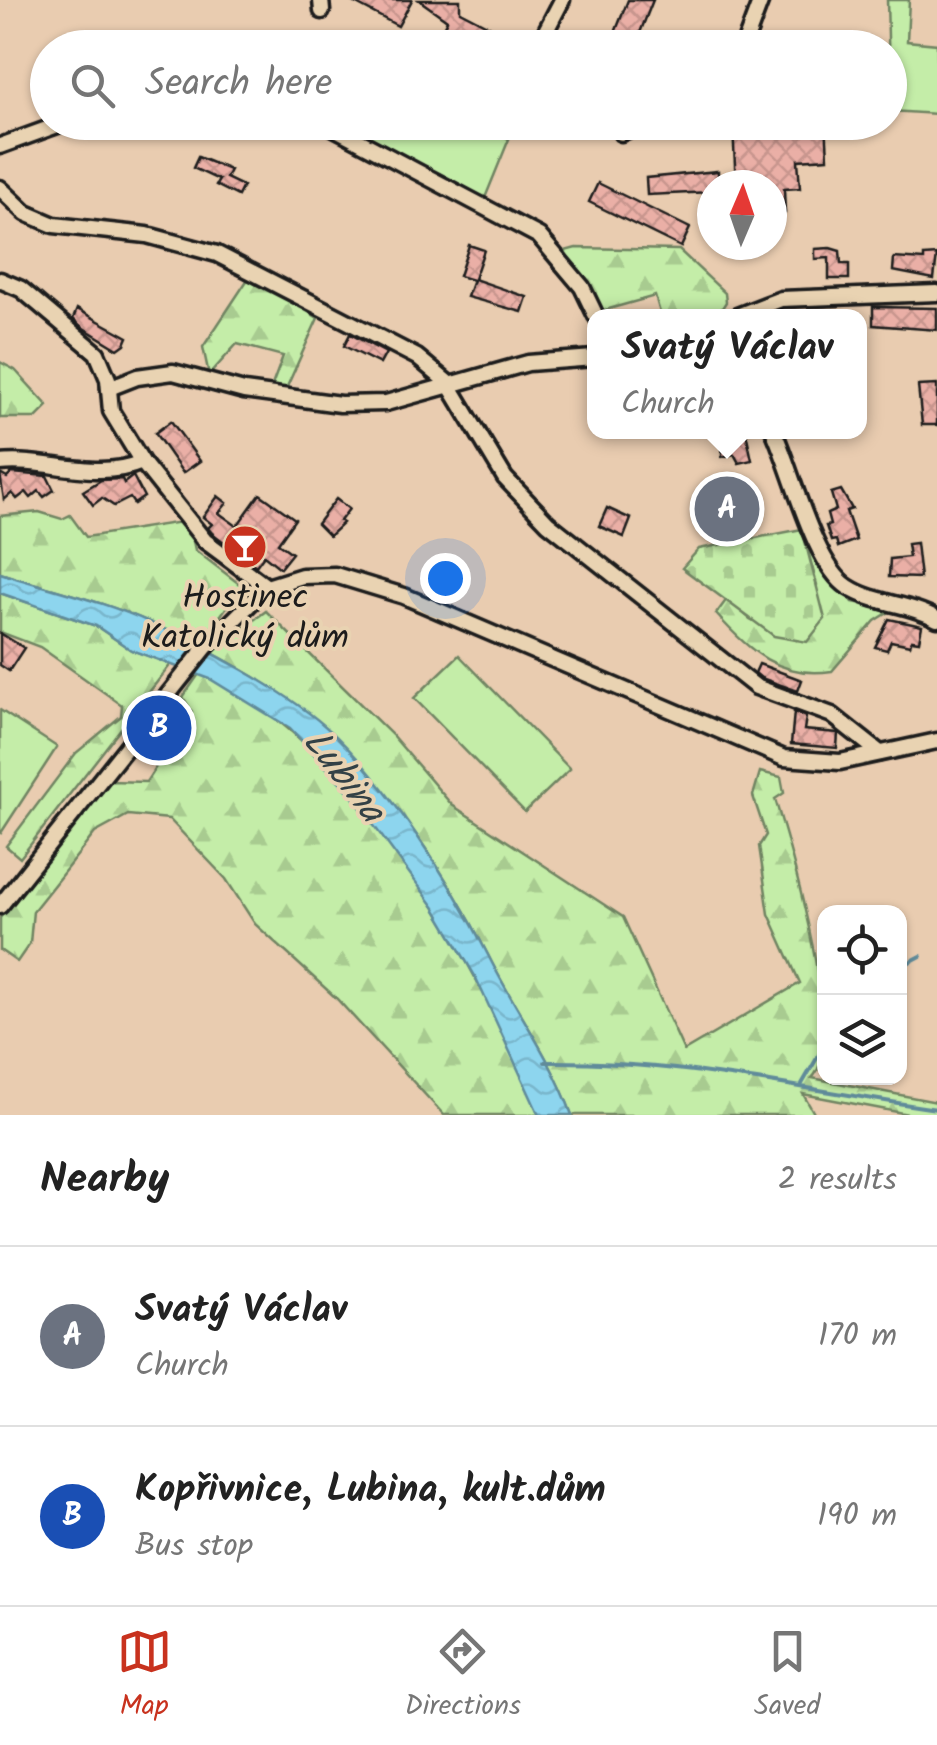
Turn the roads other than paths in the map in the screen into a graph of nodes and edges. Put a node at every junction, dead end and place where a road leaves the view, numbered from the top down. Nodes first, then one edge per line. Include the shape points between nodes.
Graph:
1 (562, 0) edge
2 (761, 0) edge
3 (546, 30) edge
4 (750, 30) edge
5 (30, 135) edge
6 (357, 140) edge
7 (0, 146) edge
8 (0, 188) edge
9 (0, 280) edge
10 (937, 293) edge
11 (593, 309) edge
12 (755, 309) edge
13 (587, 359) edge
14 (448, 383) junction
15 (109, 388) junction
16 (777, 439) edge
17 (142, 462) junction
18 (0, 463) edge
19 (267, 587) junction
20 (937, 618) edge
21 (937, 741) edge
22 (880, 753) junction
23 (0, 906) edge

1 - 3 street
2 - 4 street
5 - 7 street
6 - 11 street via 539,236
8 - 14 street via 42,221 147,234 228,258 417,357
9 - 15 street via 86,340
10 - 12 street via 781,299
13 - 14 street via 528,363
14 - 15 street via 363,405 244,391 173,372
14 - 22 street via 506,478 579,548 756,687 832,715
15 - 17 street via 111,410
16 - 20 street via 824,558 845,585
17 - 18 street via 108,470
17 - 19 street via 205,541
19 - 22 street via 324,574 372,586 784,758 814,764
19 - 23 street via 206,646
21 - 22 street

